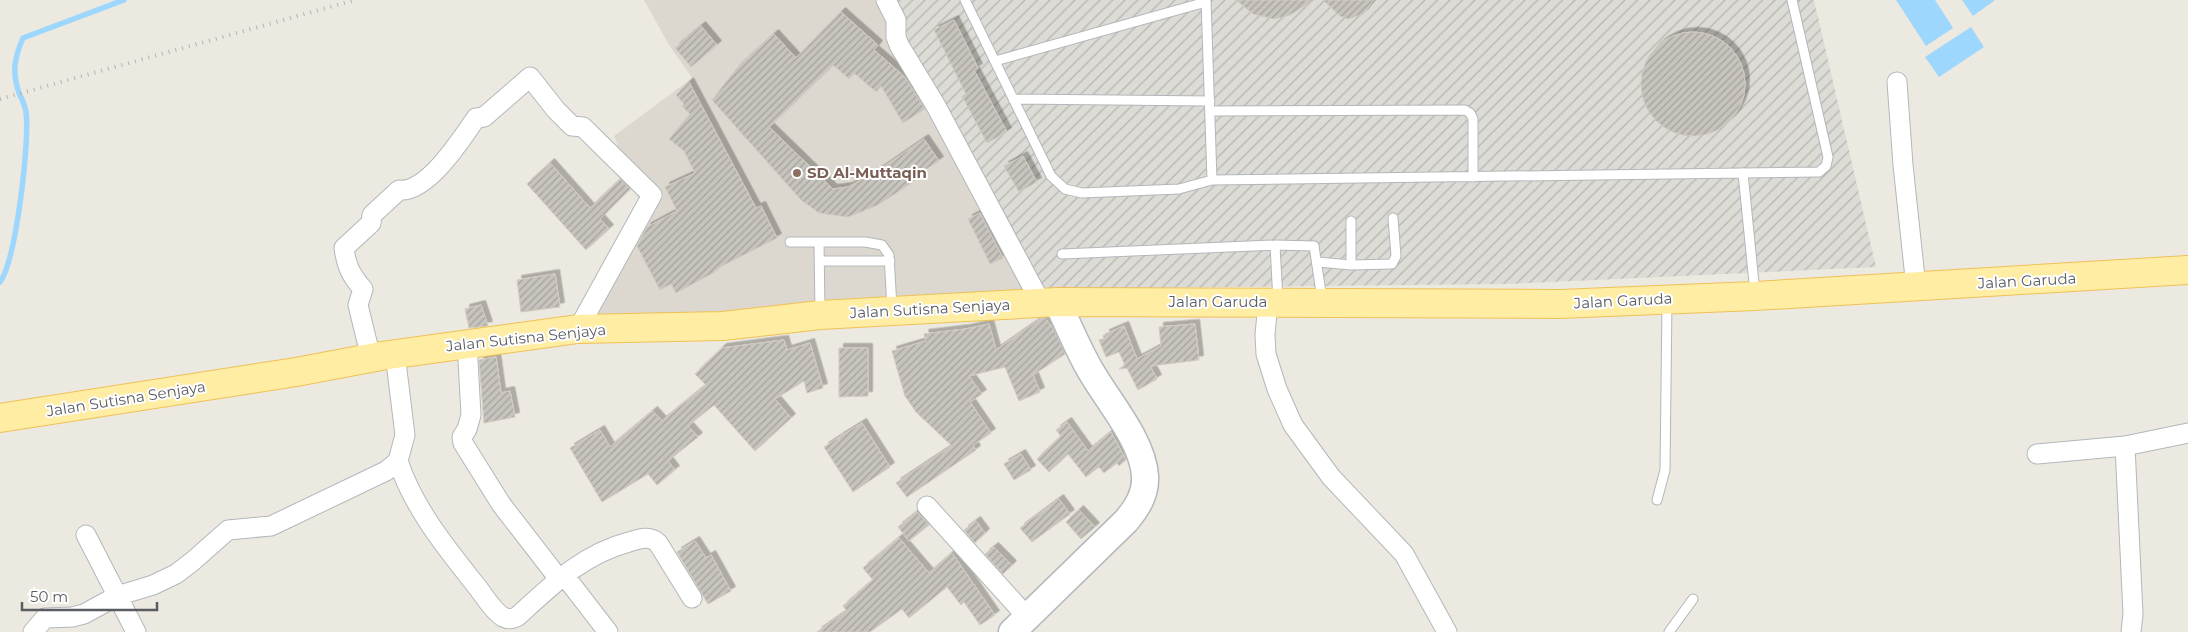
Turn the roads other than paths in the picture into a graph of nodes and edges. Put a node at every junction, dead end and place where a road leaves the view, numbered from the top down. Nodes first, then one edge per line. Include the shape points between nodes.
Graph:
1 (886, 0) edge
2 (966, 0) edge
3 (1792, 0) edge
4 (1206, 1) edge
5 (995, 61) junction
6 (1897, 82) dead end
7 (1013, 99) junction
8 (1210, 101) junction
9 (1210, 111) junction
10 (1743, 173) junction
11 (1474, 177) junction
12 (1212, 180) junction
13 (1393, 218) dead end
14 (1351, 221) dead end
15 (790, 242) dead end
16 (819, 242) junction
17 (1275, 245) junction
18 (1062, 254) dead end
19 (820, 261) junction
20 (890, 261) junction
21 (1318, 262) junction
22 (1351, 265) junction
23 (2188, 270) edge
24 (1916, 287) junction
25 (1755, 296) junction
26 (1667, 299) junction
27 (1049, 302) junction
28 (1273, 302) junction
29 (1322, 302) junction
30 (892, 311) junction
31 (820, 315) junction
32 (578, 329) junction
33 (467, 343) junction
34 (383, 356) junction
35 (0, 418) edge
36 (2188, 433) edge
37 (2125, 446) junction
38 (2037, 454) dead end
39 (398, 461) junction
40 (1657, 500) dead end
41 (927, 506) dead end
42 (86, 535) dead end
43 (562, 577) junction
44 (116, 596) junction
45 (692, 598) dead end
46 (1693, 600) dead end
47 (1020, 625) edge
48 (33, 632) edge
49 (136, 632) edge
50 (608, 632) edge
51 (1447, 632) edge
52 (1669, 632) edge
53 (2131, 632) edge

1 - 27 street via 896,20 899,45
2 - 5 lane
3 - 10 lane via 1828,162 1824,169 1815,172
4 - 5 lane
4 - 8 lane
5 - 7 lane
6 - 24 street
7 - 8 lane
7 - 12 lane via 1051,176 1070,191 1179,189
8 - 9 lane
9 - 11 lane via 1465,110 1473,119
9 - 12 lane
10 - 11 lane
10 - 25 lane
11 - 12 lane
13 - 22 lane via 1395,261 1392,264
14 - 22 lane
15 - 16 lane
16 - 19 lane
16 - 20 lane via 878,243 887,248
17 - 18 lane
17 - 21 lane via 1314,246
17 - 28 lane
19 - 20 lane
19 - 31 lane
20 - 30 lane
21 - 22 lane
21 - 29 lane
23 - 24 main road, Jalan Garuda
24 - 25 main road, Jalan Garuda
25 - 26 main road, Jalan Garuda
26 - 29 main road, Jalan Garuda via 1560,304
26 - 40 lane via 1665,470
27 - 28 main road, Jalan Garuda
27 - 30 main road, Jalan Sutisna Senjaya
27 - 47 main road via 1136,444 1145,481 1142,496 1132,514
28 - 29 main road, Jalan Garuda
28 - 51 street via 1264,335 1266,354 1293,425 1331,477 1404,554
30 - 31 main road, Jalan Sutisna Senjaya
31 - 32 main road, Jalan Sutisna Senjaya via 723,326
32 - 33 main road, Jalan Sutisna Senjaya
32 - 34 street via 652,195 583,127 572,126 530,77 484,117 476,118 460,142 424,182 408,191 399,190 344,248 346,263 354,280 363,289 358,305
33 - 34 main road, Jalan Sutisna Senjaya
33 - 43 street via 471,415 462,437 463,443 501,504
34 - 35 main road, Jalan Sutisna Senjaya
34 - 39 street via 404,420 405,435
36 - 37 street
37 - 38 street
37 - 53 street via 2133,614
39 - 43 street via 424,515 500,614 508,619 518,616
39 - 44 street via 375,478 326,498 272,526 228,530 176,574
41 - 47 street
42 - 44 street
43 - 45 street via 602,550 650,538 660,544
43 - 50 street
44 - 48 street via 77,617 45,618
44 - 49 street
46 - 52 lane

